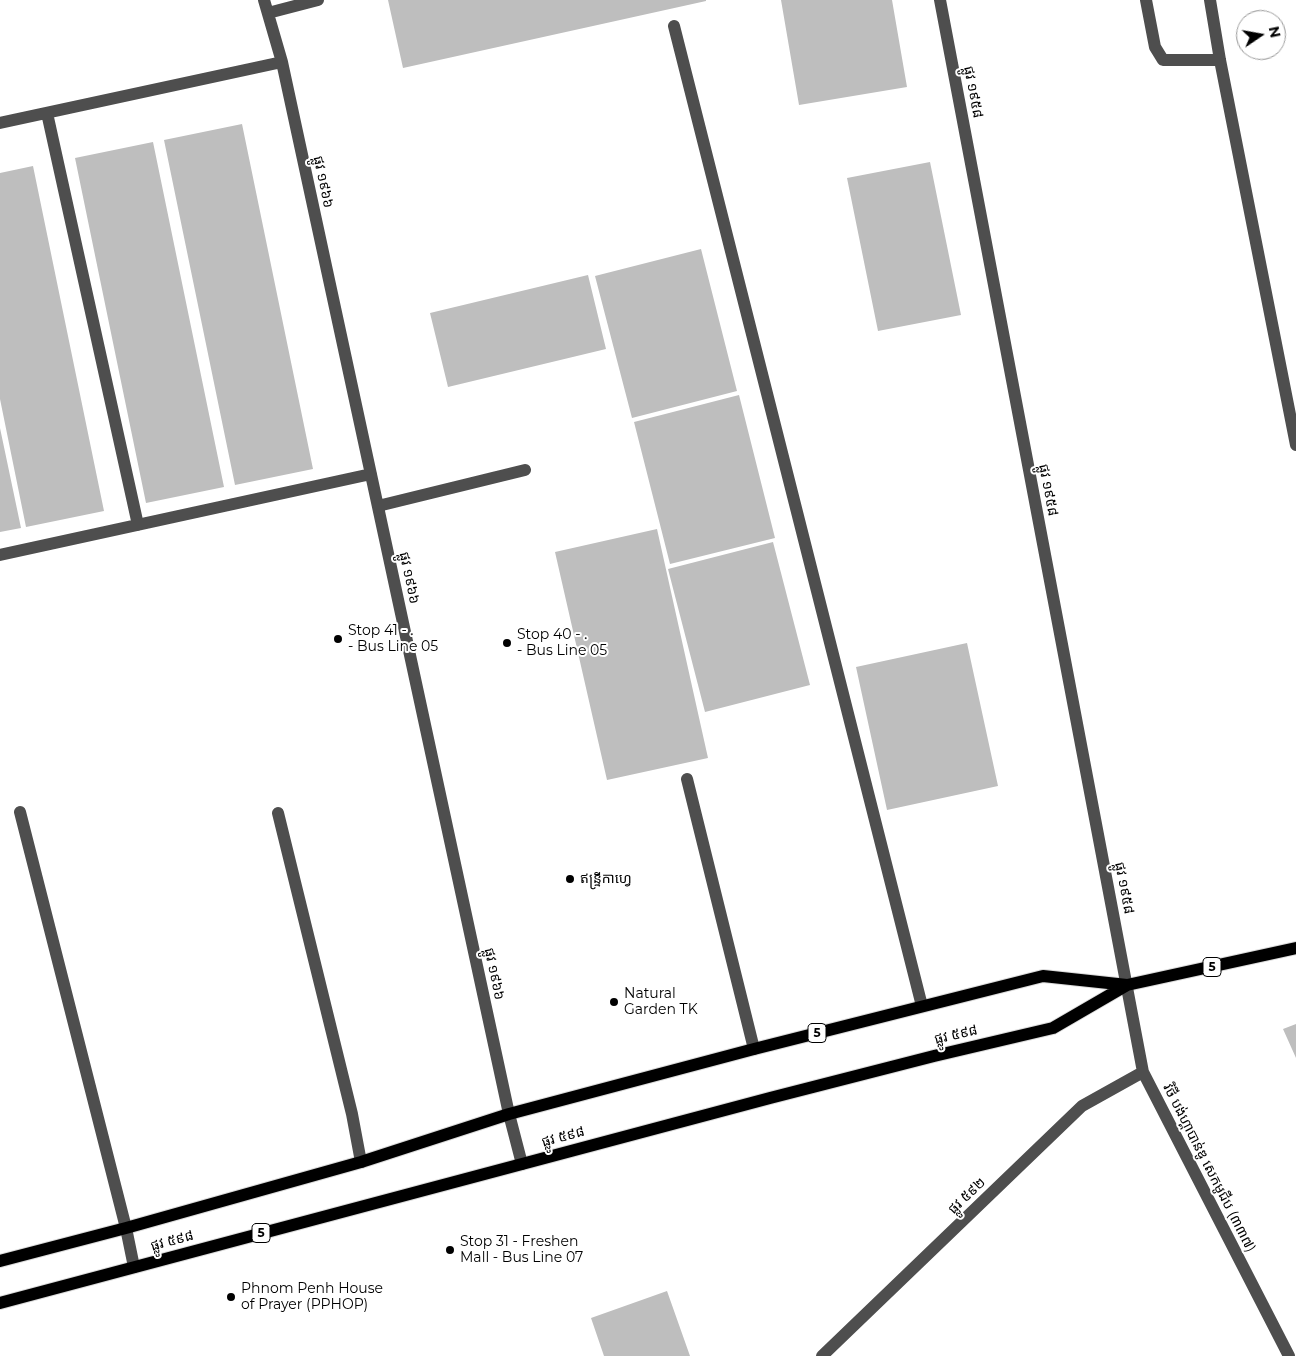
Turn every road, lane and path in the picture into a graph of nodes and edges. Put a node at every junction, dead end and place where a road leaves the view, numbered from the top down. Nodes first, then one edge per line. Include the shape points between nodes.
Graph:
1 (264, 0) edge
2 (318, 0) edge
3 (940, 0) edge
4 (1146, 0) edge
5 (1210, 0) edge
6 (268, 13) junction
7 (674, 26) dead end
8 (1220, 60) junction
9 (282, 62) junction
10 (47, 113) junction
11 (0, 123) edge
12 (1296, 445) edge
13 (526, 470) dead end
14 (371, 474) junction
15 (378, 506) junction
16 (138, 525) junction
17 (0, 556) edge
18 (687, 779) dead end
19 (20, 812) dead end
20 (278, 813) dead end
21 (1296, 948) edge
22 (1127, 985) junction
23 (922, 1006) junction
24 (754, 1049) junction
25 (1142, 1072) junction
26 (509, 1114) junction
27 (361, 1162) junction
28 (522, 1164) junction
29 (126, 1228) junction
30 (0, 1262) edge
31 (134, 1267) junction
32 (0, 1303) edge
33 (822, 1356) edge
34 (1289, 1356) edge

1 - 6 street, ផ្លូវ ១៩៦៦
2 - 6 street
3 - 22 street, ផ្លូវ ១៩៥៨
4 - 8 street via 1156,47 1164,60
5 - 8 street
6 - 9 street, ផ្លូវ ១៩៦៦
7 - 23 street
8 - 12 street
9 - 10 street
9 - 14 street, ផ្លូវ ១៩៦៦
10 - 11 street
10 - 16 street
13 - 15 street
14 - 15 street, ផ្លូវ ១៩៦៦
14 - 16 street
15 - 26 street, ផ្លូវ ១៩៦៦
16 - 17 street
18 - 24 street
19 - 29 street
20 - 27 street
21 - 22 main road, ផ្លូវ ៥៩៨ / 5
22 - 23 main road, ផ្លូវ ៥៩៨ / 5 via 1043,976
22 - 25 street, វិថី បង់ហ្គាបាន់ឌូ សេកមូជីប (៣៣៧)
22 - 28 main road, ផ្លូវ ៥៩៨ / 5 via 1053,1028 914,1061
23 - 24 main road, ផ្លូវ ៥៩៨ / 5
24 - 26 main road, ផ្លូវ ៥៩៨ / 5
25 - 33 street, ផ្លូវ ៥៩២ via 1082,1106
25 - 34 street, វិថី បង់ហ្គាបាន់ឌូ សេកមូជីប (៣៣៧)
26 - 27 main road, ផ្លូវ ៥៩៨ / 5
26 - 28 street, ផ្លូវ ១៩៦៦
27 - 29 main road, ផ្លូវ ៥៩៨ / 5
28 - 31 main road, ផ្លូវ ៥៩៨ / 5
29 - 30 main road, ផ្លូវ ៥៩៨ / 5
29 - 31 street
31 - 32 main road, ផ្លូវ ៥៩៨ / 5

